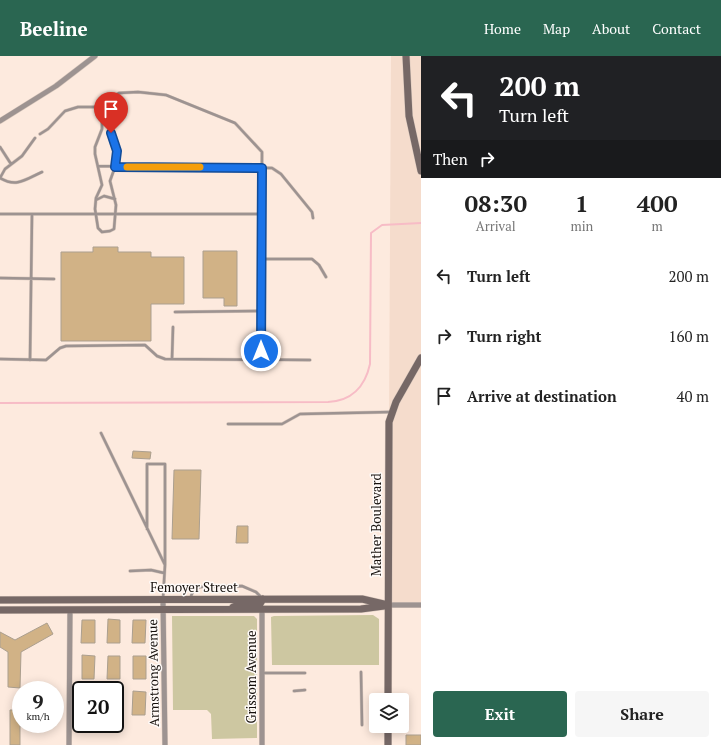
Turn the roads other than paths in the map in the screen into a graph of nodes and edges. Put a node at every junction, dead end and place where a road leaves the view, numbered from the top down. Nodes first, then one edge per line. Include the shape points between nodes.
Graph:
1 (95, 56) edge
2 (406, 56) edge
3 (110, 100) junction
4 (102, 105) junction
5 (0, 122) edge
6 (40, 134) dead end
7 (35, 138) dead end
8 (0, 147) edge
9 (11, 164) junction
10 (98, 166) junction
11 (115, 167) junction
12 (262, 168) junction
13 (421, 171) edge
14 (42, 172) dead end
15 (0, 178) edge
16 (116, 199) junction
17 (96, 200) junction
18 (0, 214) edge
19 (32, 214) junction
20 (96, 214) junction
21 (116, 214) junction
22 (260, 214) junction
23 (313, 218) dead end
24 (260, 259) junction
25 (326, 277) dead end
26 (0, 278) edge
27 (31, 279) junction
28 (54, 279) dead end
29 (261, 311) junction
30 (175, 312) dead end
31 (173, 327) dead end
32 (421, 358) edge
33 (0, 359) edge
34 (172, 359) junction
35 (261, 359) junction
36 (30, 360) junction
37 (310, 360) dead end
38 (392, 412) junction
39 (228, 424) dead end
40 (101, 433) dead end
41 (147, 529) junction
42 (165, 565) junction
43 (130, 571) dead end
44 (164, 573) junction
45 (190, 599) junction
46 (263, 599) junction
47 (0, 600) edge
48 (163, 600) junction
49 (388, 605) junction
50 (421, 605) edge
51 (163, 609) junction
52 (0, 610) edge
53 (70, 610) junction
54 (225, 610) junction
55 (262, 610) junction
56 (361, 672) dead end
57 (262, 673) junction
58 (304, 673) dead end
59 (305, 690) dead end
60 (294, 691) dead end
61 (388, 693) edge
62 (362, 725) dead end
63 (388, 733) edge
64 (69, 745) edge
65 (165, 745) edge
66 (262, 745) edge
67 (388, 745) edge

1 - 5 street via 56,86
2 - 13 street via 408,109
3 - 4 lane
3 - 11 lane via 111,133 117,151
3 - 12 lane via 119,93 166,95 235,123 262,152
4 - 6 lane via 65,111
4 - 10 lane via 102,129 95,147
7 - 9 lane via 22,156
8 - 9 lane
9 - 15 lane via 5,168
10 - 11 lane
10 - 17 lane via 102,185
11 - 12 lane
11 - 16 lane via 110,181
12 - 22 lane
12 - 23 lane via 272,168 281,174 312,212
14 - 15 lane via 15,184
16 - 17 lane via 104,196
16 - 21 lane
17 - 20 lane
18 - 19 lane
19 - 20 lane
19 - 27 lane
20 - 21 lane
20 - 21 lane via 98,228 102,232 114,229
21 - 22 lane
22 - 24 lane
24 - 25 lane via 312,259
24 - 29 lane
26 - 27 lane
27 - 28 lane
27 - 36 lane
29 - 30 lane
29 - 35 lane
31 - 34 lane
32 - 38 street, Mather Boulevard
33 - 36 lane
34 - 35 lane
34 - 36 lane via 157,356 145,345 66,346 46,360
35 - 37 lane
38 - 39 lane via 300,414 282,424
38 - 49 street, Mather Boulevard via 389,429
40 - 41 lane
41 - 42 lane
41 - 42 lane via 148,464 165,464
42 - 44 lane
43 - 44 lane via 151,570
44 - 48 lane
45 - 46 street, Femoyer Street
45 - 46 lane via 193,591 200,587 242,586 256,592
45 - 48 street, Femoyer Street
46 - 49 street, Femoyer Street via 362,599
46 - 54 street via 260,604 241,604
47 - 48 street, Femoyer Street
48 - 51 street, Armstrong Avenue
49 - 50 street, Femoyer Street
49 - 55 street, Femoyer Street via 361,610
49 - 61 street, Mather Boulevard
51 - 53 street, Femoyer Street
51 - 54 street, Femoyer Street
51 - 65 street, Armstrong Avenue
52 - 53 street, Femoyer Street
53 - 64 street
54 - 55 street, Femoyer Street
55 - 57 street, Grissom Avenue
56 - 62 lane
57 - 58 lane
57 - 66 street, Grissom Avenue
59 - 60 lane
63 - 67 street

